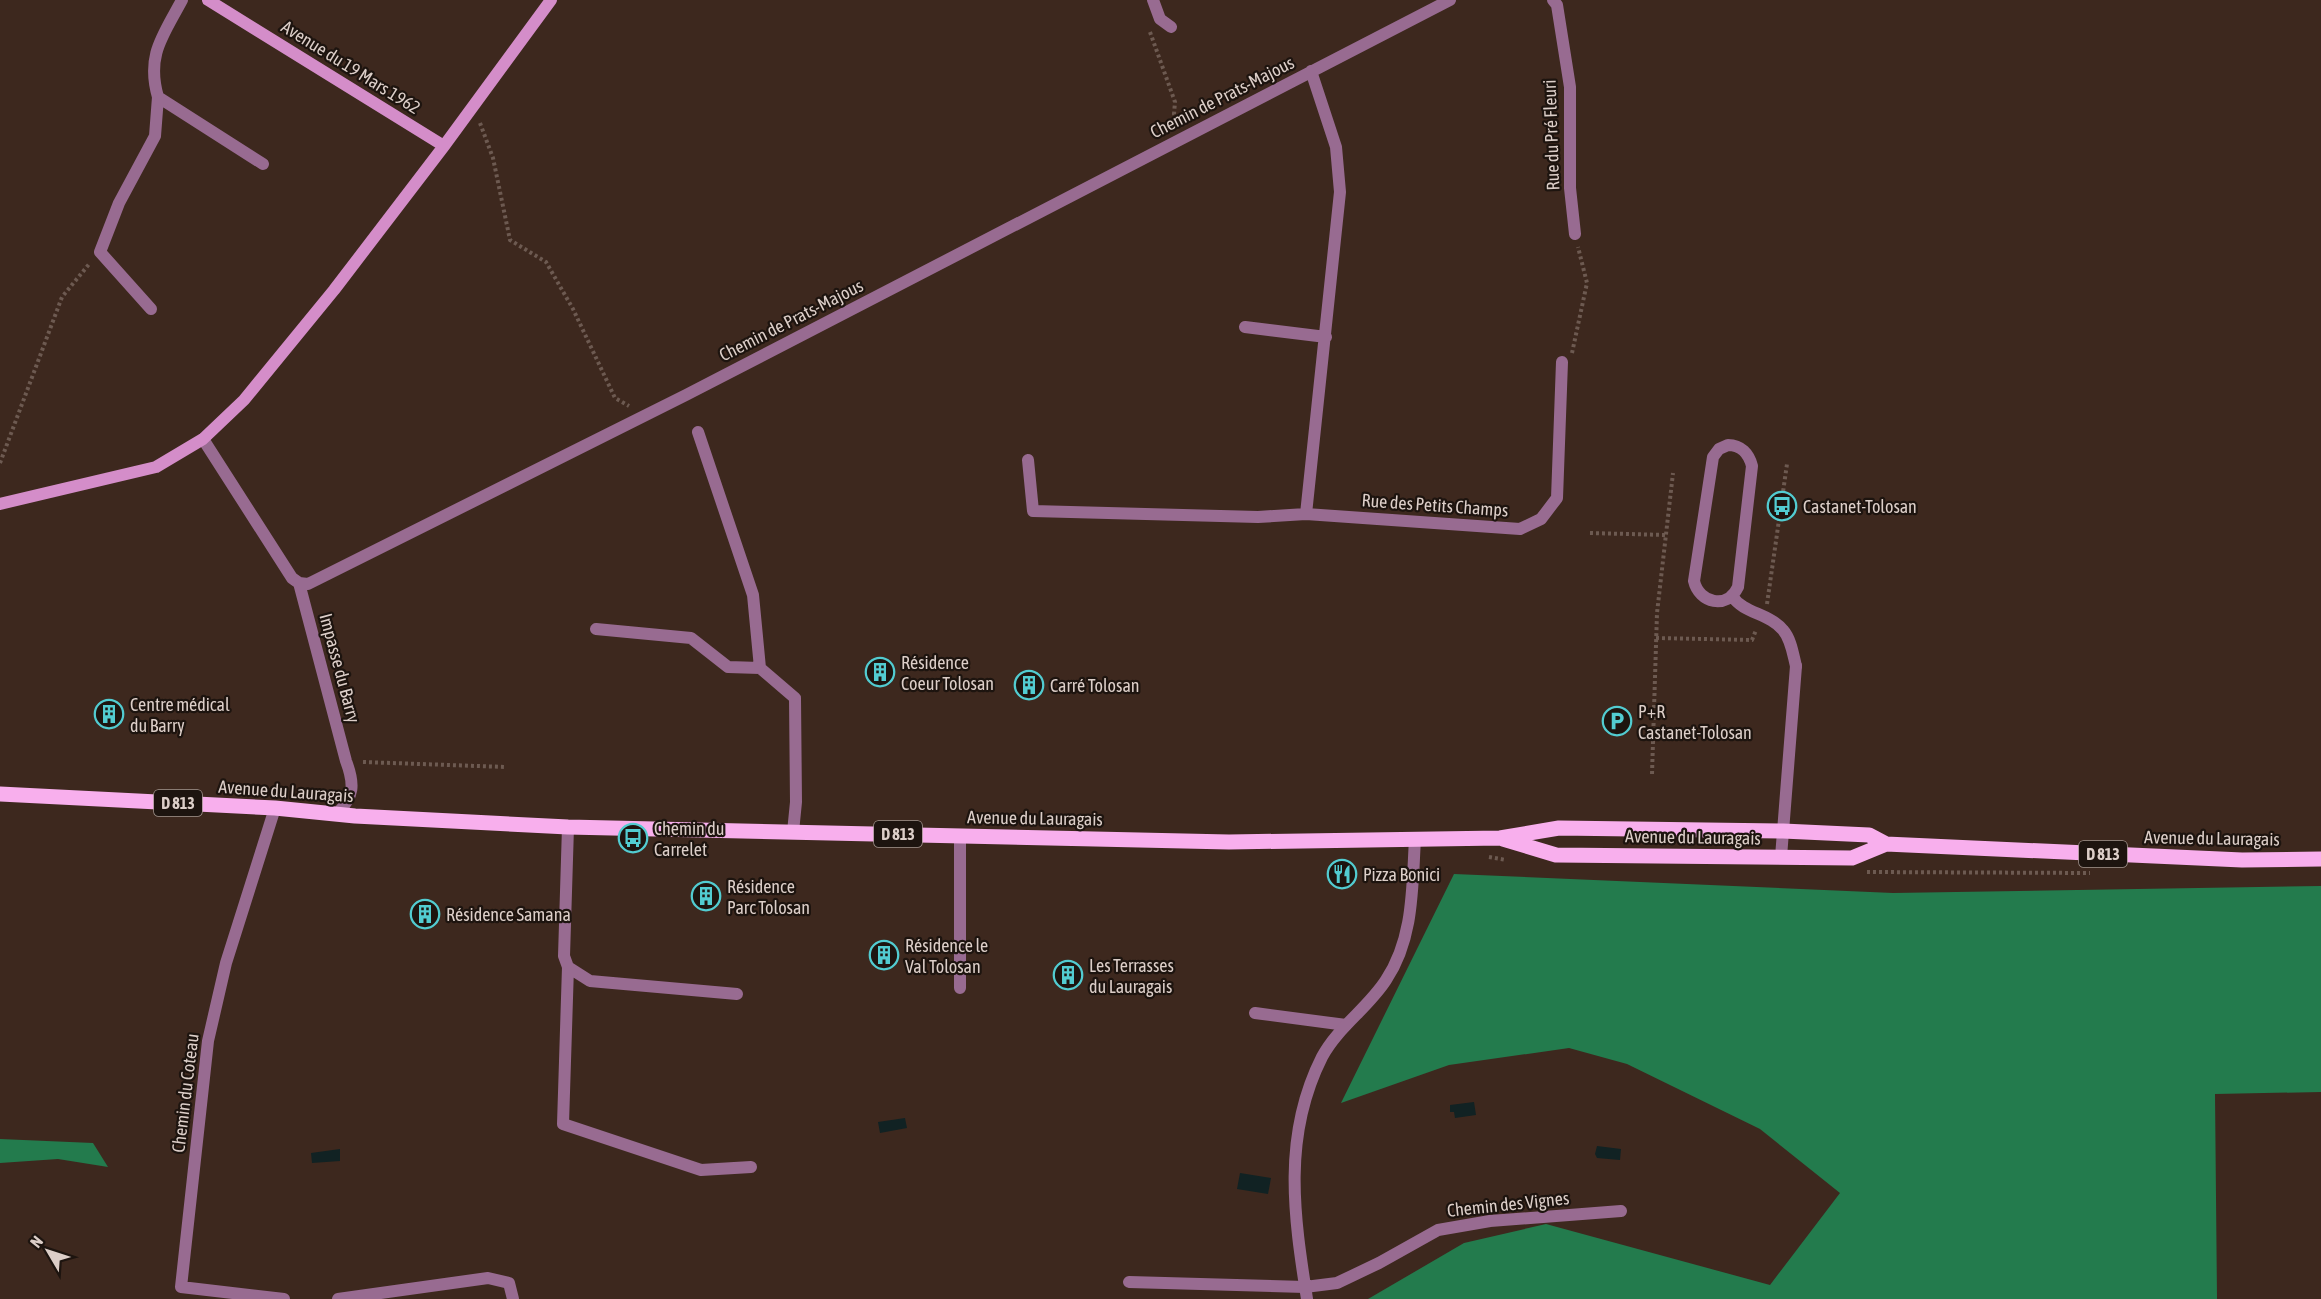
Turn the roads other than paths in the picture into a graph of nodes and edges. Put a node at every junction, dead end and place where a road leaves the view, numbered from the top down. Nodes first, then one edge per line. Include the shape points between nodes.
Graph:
1 (182, 0) edge
2 (208, 0) edge
3 (551, 0) edge
4 (1154, 0) edge
5 (1450, 0) edge
6 (1553, 0) edge
7 (1171, 27) dead end
8 (1311, 71) junction
9 (158, 97) junction
10 (444, 146) junction
11 (263, 164) dead end
12 (1575, 234) road end
13 (151, 309) dead end
14 (1245, 327) dead end
15 (1326, 337) junction
16 (1562, 362) road end
17 (698, 432) dead end
18 (203, 439) junction
19 (1028, 460) dead end
20 (0, 504) edge
21 (1306, 514) junction
22 (299, 583) junction
23 (1732, 596) junction
24 (596, 629) dead end
25 (760, 668) junction
26 (0, 794) edge
27 (275, 808) junction
28 (336, 814) junction
29 (568, 827) junction
30 (1783, 831) junction
31 (793, 832) junction
32 (960, 836) junction
33 (1500, 838) junction
34 (1415, 839) junction
35 (1886, 844) junction
36 (1781, 857) junction
37 (2321, 858) edge
38 (568, 967) junction
39 (960, 988) dead end
40 (737, 994) dead end
41 (1255, 1013) dead end
42 (1346, 1025) junction
43 (751, 1167) dead end
44 (1621, 1211) dead end
45 (1129, 1282) dead end
46 (1306, 1293) edge
47 (284, 1299) edge
48 (338, 1299) edge
49 (513, 1299) edge

1 - 9 street via 156,51 153,80
2 - 10 street, Avenue du 19 Mars 1962
3 - 10 street
4 - 7 street via 1160,19
5 - 8 street, Chemin de Prats-Majous
6 - 12 street, Rue du Pré Fleuri via 1570,87 1570,188
8 - 15 street via 1336,147 1340,192
8 - 22 street, Chemin de Prats-Majous via 686,395 308,584
9 - 11 street
9 - 13 street via 155,136 119,203 100,252
10 - 18 street via 244,400
14 - 15 street
15 - 21 street
16 - 21 street, Rue des Petits Champs via 1557,498 1541,519 1520,529
17 - 25 street via 753,595
18 - 20 street via 156,467
18 - 22 street via 292,578
19 - 21 street, Rue des Petits Champs via 1033,511 1258,517
22 - 28 street, Impasse du Barry via 351,775 351,794
23 - 23 street via 1738,587 1752,466 1747,455 1733,445 1719,449 1713,457 1694,581 1699,593 1710,600 1723,601
23 - 30 street via 1743,608 1763,615 1782,630 1796,666
24 - 25 street via 691,638 728,667
25 - 31 street via 795,698
26 - 27 main road, Avenue du Lauragais / D 813
27 - 28 main road, Avenue du Lauragais / D 813
27 - 47 street, Chemin du Coteau via 226,963 208,1041 181,1287
28 - 29 main road, Avenue du Lauragais / D 813
29 - 31 main road, Avenue du Lauragais / D 813
29 - 38 street via 564,956
30 - 33 main road, Avenue du Lauragais / D 813 via 1559,828
30 - 35 main road, Avenue du Lauragais / D 813 via 1869,835
30 - 36 street
31 - 32 main road, Avenue du Lauragais / D 813
32 - 34 main road, Avenue du Lauragais / D 813 via 1229,842
32 - 39 street
33 - 34 main road, Avenue du Lauragais / D 813
33 - 36 main road, Avenue du Lauragais / D 813 via 1556,855
34 - 42 street via 1407,935 1386,981
35 - 36 main road, Avenue du Lauragais / D 813 via 1852,858
35 - 37 main road, Avenue du Lauragais / D 813 via 2242,860
38 - 40 street via 590,981
38 - 43 street via 563,1124 701,1170
41 - 42 street
42 - 46 street via 1322,1058 1302,1106 1293,1173
44 - 46 street, Chemin des Vignes via 1490,1221 1438,1230 1379,1263
45 - 46 street, Chemin des Vignes
48 - 49 street via 488,1278 509,1283

